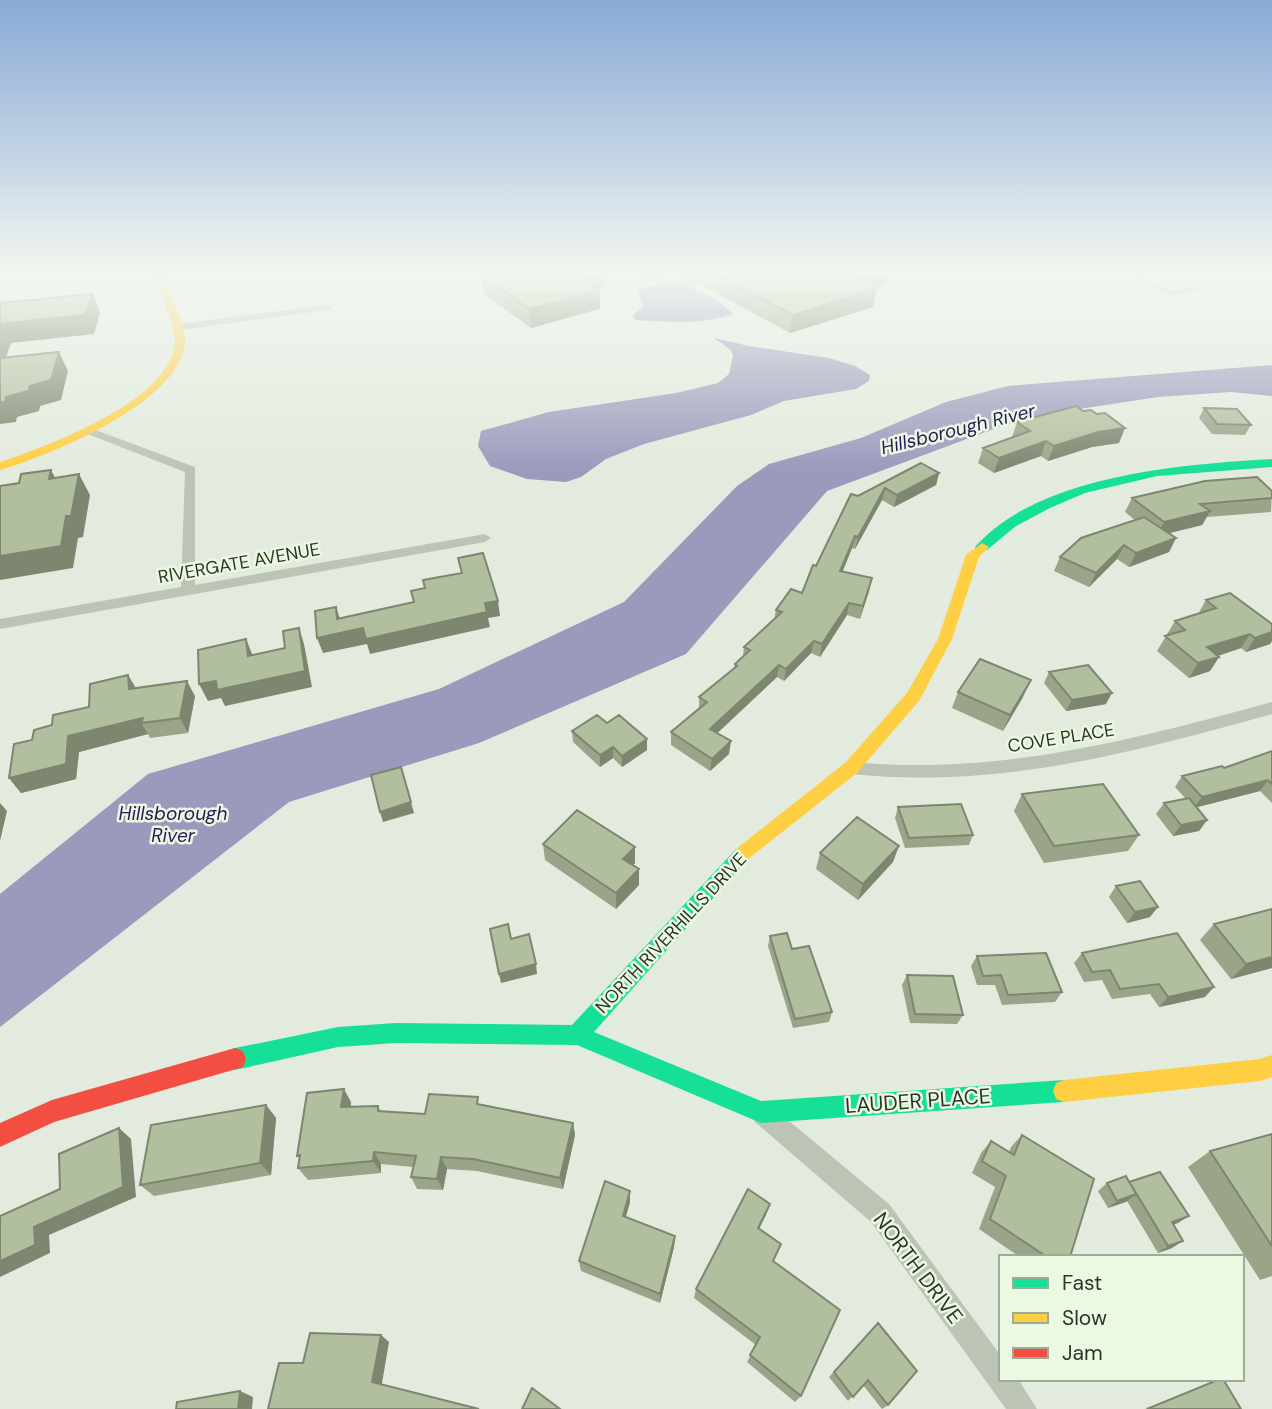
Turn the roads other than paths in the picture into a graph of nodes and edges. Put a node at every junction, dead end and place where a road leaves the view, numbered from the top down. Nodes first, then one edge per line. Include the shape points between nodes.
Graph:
1 (180, 341) edge
2 (89, 431) junction
3 (1272, 463) edge
4 (0, 466) edge
5 (485, 538) dead end
6 (188, 592) junction
7 (0, 624) edge
8 (1272, 708) edge
9 (851, 768) junction
10 (577, 1035) junction
11 (1272, 1066) edge
12 (761, 1112) junction
13 (0, 1135) edge
14 (999, 1376) edge
15 (1002, 1381) edge
16 (1023, 1409) edge

1 - 2 street via 167,371 142,397
2 - 4 street
2 - 6 street via 191,470
3 - 9 street, NORTH RIVERHILLS DRIVE via 1201,466 1096,486 1023,514 1001,529 973,555 945,639 913,696
5 - 6 street, RIVERGATE AVENUE
6 - 7 street, RIVERGATE AVENUE
8 - 9 street, COVE PLACE via 1138,744 1017,766 916,773
9 - 10 street, NORTH RIVERHILLS DRIVE via 732,862
10 - 12 street, LAUDER PLACE
10 - 13 street via 396,1033 338,1037 213,1063 52,1111
11 - 12 street, LAUDER PLACE via 1048,1093
12 - 14 street, NORTH DRIVE via 880,1213
15 - 16 street, NORTH DRIVE

